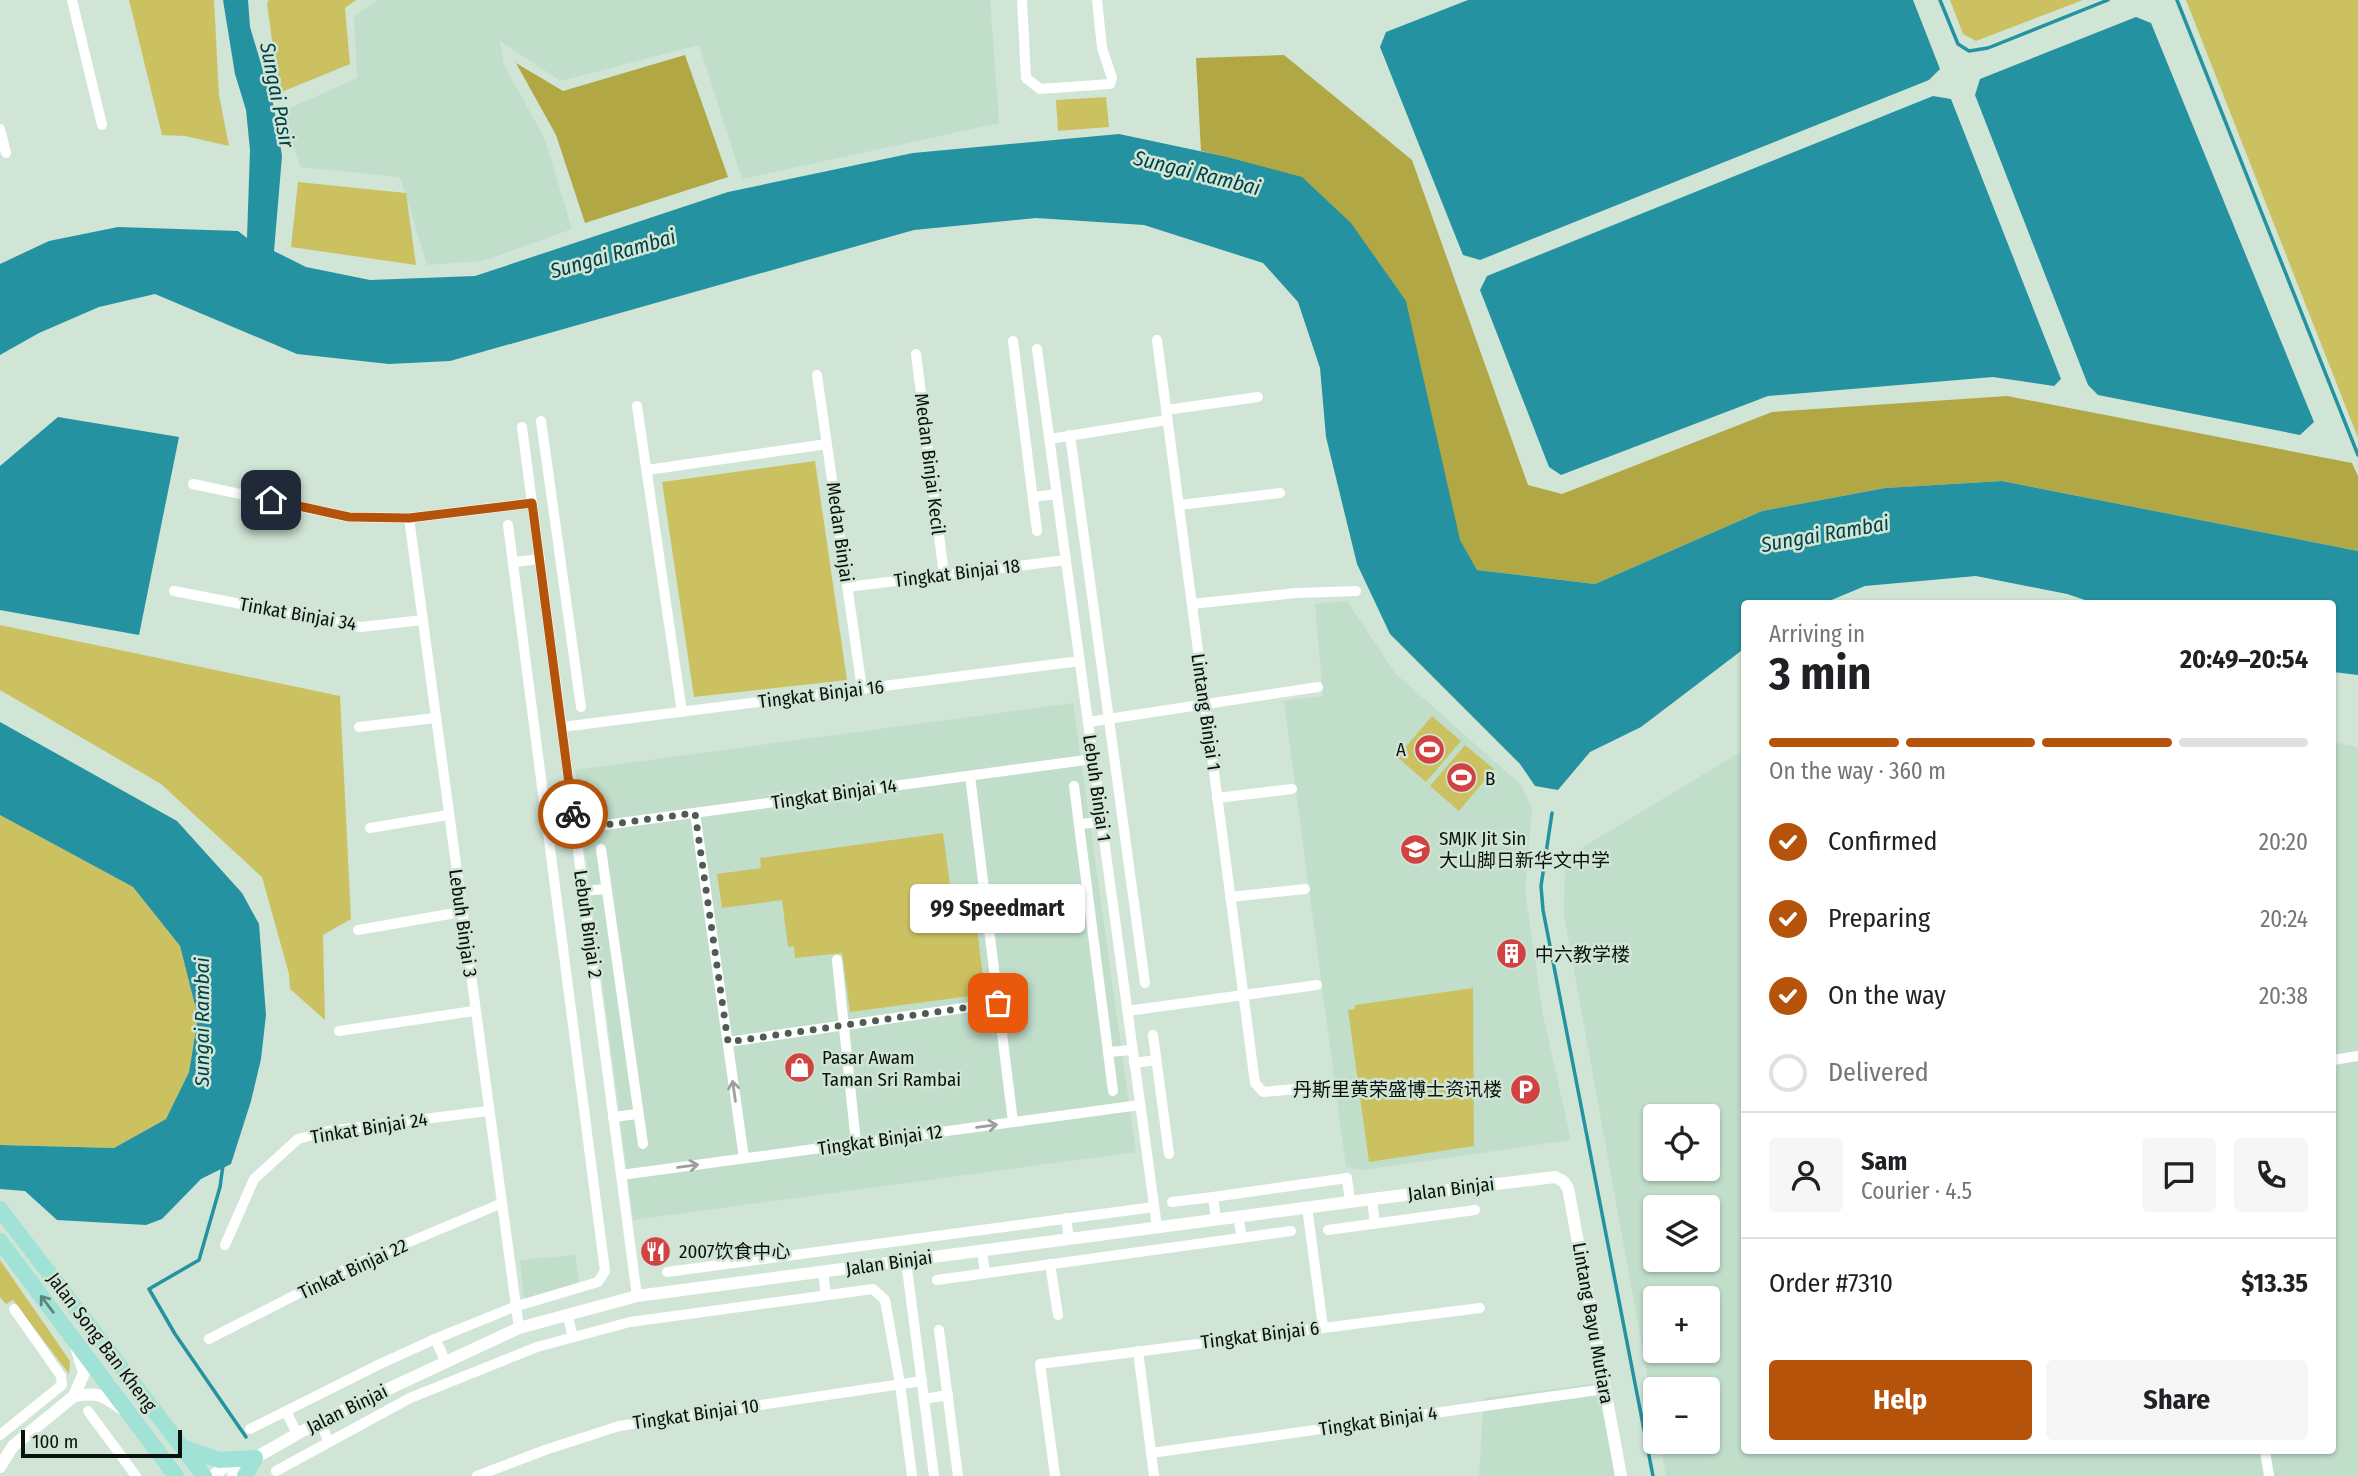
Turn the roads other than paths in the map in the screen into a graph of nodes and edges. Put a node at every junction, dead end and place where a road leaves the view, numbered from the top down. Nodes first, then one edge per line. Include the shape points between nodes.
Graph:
1 (72, 0) edge
2 (1022, 0) edge
3 (1097, 0) edge
4 (102, 125) dead end
5 (0, 129) edge
6 (6, 153) dead end
7 (1157, 340) dead end
8 (1013, 341) dead end
9 (1037, 349) dead end
10 (916, 354) dead end
11 (817, 375) dead end
12 (1258, 397) dead end
13 (637, 406) dead end
14 (1167, 415) junction
15 (541, 421) dead end
16 (522, 427) dead end
17 (1070, 435) junction
18 (1050, 439) junction
19 (827, 444) junction
20 (647, 471) junction
21 (193, 484) dead end
22 (1280, 493) dead end
23 (1057, 494) junction
24 (1033, 497) junction
25 (532, 503) junction
26 (1179, 505) junction
27 (409, 518) junction
28 (508, 525) dead end
29 (1037, 531) dead end
30 (540, 559) junction
31 (1066, 560) junction
32 (514, 562) junction
33 (944, 575) junction
34 (847, 587) junction
35 (174, 591) dead end
36 (1356, 591) dead end
37 (1192, 604) junction
38 (422, 620) junction
39 (1080, 661) junction
40 (1318, 687) dead end
41 (862, 689) junction
42 (1205, 704) junction
43 (581, 707) dead end
44 (682, 712) junction
45 (435, 718) junction
46 (1109, 719) junction
47 (1088, 722) junction
48 (359, 727) dead end
49 (562, 727) junction
50 (1093, 759) junction
51 (970, 776) junction
52 (1074, 786) dead end
53 (1292, 789) dead end
54 (1217, 798) junction
55 (695, 813) junction
56 (448, 815) junction
57 (1102, 821) junction
58 (1079, 824) junction
59 (370, 828) dead end
60 (575, 829) junction
61 (601, 849) dead end
62 (606, 889) junction
63 (1305, 889) dead end
64 (583, 891) junction
65 (1230, 897) junction
66 (461, 912) junction
67 (358, 930) dead end
68 (837, 960) dead end
69 (1145, 983) dead end
70 (1317, 985) dead end
71 (1243, 995) junction
72 (998, 1003) junction
73 (474, 1010) junction
74 (1127, 1011) junction
75 (844, 1025) junction
76 (339, 1031) dead end
77 (1153, 1035) dead end
78 (728, 1042) junction
79 (1132, 1050) junction
80 (1108, 1052) junction
81 (2358, 1056) edge
82 (1156, 1060) junction
83 (2336, 1060) edge
84 (1134, 1063) junction
85 (1331, 1086) dead end
86 (1113, 1091) dead end
87 (1140, 1105) junction
88 (488, 1111) junction
89 (638, 1114) junction
90 (613, 1117) junction
91 (1013, 1122) junction
92 (856, 1143) junction
93 (643, 1144) dead end
94 (1170, 1154) dead end
95 (744, 1158) junction
96 (621, 1175) junction
97 (1555, 1177) joint
98 (1213, 1197) junction
99 (1372, 1199) junction
100 (1172, 1202) dead end
101 (1350, 1202) junction
102 (500, 1204) junction
103 (1154, 1207) junction
104 (1307, 1207) junction
105 (0, 1209) edge
106 (1475, 1210) dead end
107 (1238, 1216) junction
108 (1066, 1218) junction
109 (1216, 1219) junction
110 (1375, 1224) junction
111 (1157, 1227) junction
112 (1328, 1230) dead end
113 (1291, 1231) dead end
114 (1242, 1238) junction
115 (1069, 1239) junction
116 (0, 1241) edge
117 (225, 1245) dead end
118 (982, 1251) junction
119 (906, 1261) junction
120 (1050, 1264) junction
121 (698, 1268) junction
122 (667, 1272) dead end
123 (823, 1272) junction
124 (985, 1273) junction
125 (937, 1280) dead end
126 (701, 1289) junction
127 (826, 1295) junction
128 (637, 1296) junction
129 (514, 1307) junction
130 (1480, 1308) dead end
131 (14, 1310) dead end
132 (567, 1314) junction
133 (1058, 1315) dead end
134 (519, 1328) junction
135 (1323, 1328) junction
136 (939, 1330) dead end
137 (69, 1333) junction
138 (573, 1337) junction
139 (209, 1339) dead end
140 (435, 1339) junction
141 (1138, 1351) junction
142 (446, 1362) junction
143 (922, 1381) junction
144 (900, 1384) junction
145 (1605, 1389) junction
146 (948, 1395) junction
147 (74, 1396) junction
148 (924, 1399) junction
149 (88, 1411) dead end
150 (286, 1411) junction
151 (24, 1414) junction
152 (134, 1418) junction
153 (320, 1422) junction
154 (36, 1427) junction
155 (250, 1429) dead end
156 (297, 1434) junction
157 (0, 1435) edge
158 (329, 1442) junction
159 (181, 1446) junction
160 (1151, 1453) junction
161 (2265, 1454) edge
162 (255, 1458) junction
163 (0, 1467) edge
164 (276, 1471) dead end
165 (136, 1476) edge
166 (176, 1476) edge
167 (204, 1476) edge
168 (214, 1476) edge
169 (233, 1476) edge
170 (245, 1476) edge
171 (477, 1476) edge
172 (912, 1476) edge
173 (934, 1476) edge
174 (958, 1476) edge
175 (1055, 1476) edge
176 (1154, 1476) edge
177 (1620, 1476) edge
178 (2269, 1476) edge

1 - 4 street
2 - 3 street via 1026,78 1041,89 1110,84
5 - 6 street
7 - 14 street, Lintang Binjai 1
8 - 24 street
9 - 18 street, Lebuh Binjai 1
10 - 33 street, Medan Binjai Kecil
11 - 19 street, Medan Binjai
12 - 14 street
13 - 20 street
14 - 17 street
14 - 26 street, Lintang Binjai 1
15 - 43 street
16 - 25 street, Lebuh Binjai 2
17 - 18 street
17 - 46 street, Lebuh Binjai 1
18 - 23 street, Lebuh Binjai 1
19 - 20 street
19 - 34 street, Medan Binjai
20 - 44 street
21 - 27 street via 349,517
22 - 26 street
23 - 24 street
23 - 31 street, Lebuh Binjai 1
24 - 29 street
25 - 27 street
25 - 30 street, Lebuh Binjai 2
26 - 37 street, Lintang Binjai 1
27 - 38 street, Lebuh Binjai 3
28 - 32 street, Lebuh Binjai 2
30 - 32 street
30 - 49 street, Lebuh Binjai 2
31 - 33 street, Tingkat Binjai 18
31 - 39 street, Lebuh Binjai 1
32 - 129 street, Lebuh Binjai 2 via 605,1271 598,1282
33 - 34 street, Tingkat Binjai 18
34 - 41 street, Medan Binjai
35 - 38 street, Tinkat Binjai 34 via 361,627
36 - 37 street
37 - 42 street, Lintang Binjai 1
38 - 45 street, Lebuh Binjai 3
39 - 41 street, Tingkat Binjai 16
39 - 47 street, Lebuh Binjai 1
40 - 42 street
41 - 44 street, Tingkat Binjai 16
42 - 46 street
42 - 54 street, Lintang Binjai 1
44 - 49 street, Tingkat Binjai 16
45 - 48 street
45 - 56 street, Lebuh Binjai 3
46 - 47 street
46 - 69 street, Lebuh Binjai 1
47 - 50 street, Lebuh Binjai 1
49 - 60 street, Lebuh Binjai 2
50 - 51 street, Tingkat Binjai 14
50 - 57 street, Lebuh Binjai 1
51 - 55 street, Tingkat Binjai 14
51 - 72 street
52 - 58 street
53 - 54 street
54 - 65 street, Lintang Binjai 1
55 - 60 street, Tingkat Binjai 14
55 - 78 street
56 - 59 street
56 - 66 street, Lebuh Binjai 3
57 - 58 street
57 - 74 street, Lebuh Binjai 1
58 - 80 street
60 - 64 street, Lebuh Binjai 2
61 - 62 street
62 - 64 street
62 - 89 street
63 - 65 street
64 - 90 street, Lebuh Binjai 2
65 - 71 street, Lintang Binjai 1
66 - 67 street
66 - 73 street, Lebuh Binjai 3
68 - 75 street
70 - 71 street
71 - 74 street
71 - 85 street, Lintang Binjai 1 via 1255,1083 1263,1092
72 - 75 street
72 - 91 street
73 - 76 street
73 - 88 street, Lebuh Binjai 3
74 - 79 street, Lebuh Binjai 1
75 - 78 street
75 - 92 street
77 - 82 street
95 -> 78 street
79 - 80 street
79 - 84 street, Lebuh Binjai 1
80 - 86 street
81 - 83 street
82 - 84 street
82 - 94 street
84 - 87 street, Lebuh Binjai 1
87 - 91 street, Tingkat Binjai 12
87 - 103 street, Lebuh Binjai 1
88 - 102 street, Lebuh Binjai 3
88 - 117 street, Tinkat Binjai 24 via 298,1139 254,1179
89 - 90 street
89 - 93 street
90 - 96 street, Lebuh Binjai 2
92 -> 91 street, Tingkat Binjai 12
92 - 95 street, Tingkat Binjai 12
96 -> 95 street, Tingkat Binjai 12
96 - 128 street, Lebuh Binjai 2
97 - 99 street, Jalan Binjai
97 - 145 street, Lintang Bayu Mutiara via 1568,1188
98 - 100 street
98 - 101 street via 1347,1178
98 - 109 street
99 - 101 street, Jalan Binjai
99 - 110 street
101 - 104 street, Jalan Binjai
102 - 129 street, Lebuh Binjai 3
102 - 139 street, Tinkat Binjai 22 via 352,1266
103 - 108 street
103 - 111 street, Lebuh Binjai 1
104 - 107 street, Jalan Binjai
104 - 135 street
105 - 159 main road, Jalan Song Ban Kheng
106 - 110 street
107 - 109 street, Jalan Binjai
107 - 114 street
108 - 115 street
108 - 121 street
109 - 111 street, Jalan Binjai
110 - 112 street
111 - 115 street, Jalan Binjai
113 - 114 street
114 - 120 street
115 - 118 street, Jalan Binjai
137 -> 116 main road, Jalan Song Ban Kheng
118 - 119 street, Jalan Binjai
118 - 124 street
119 - 123 street, Jalan Binjai
119 - 143 street
120 - 124 street
120 - 133 street
121 - 122 street
121 - 126 street
123 - 126 street, Jalan Binjai
123 - 127 street
124 - 125 street
126 - 128 street, Jalan Binjai
127 - 138 street via 630,1322
127 - 144 street via 873,1289 880,1293
128 - 132 street, Jalan Binjai
129 - 134 street, Lebuh Binjai 3
129 - 140 street
130 - 135 street, Tingkat Binjai 6
131 - 151 street via 61,1376 62,1385
132 - 134 street, Jalan Binjai
132 - 138 street
134 - 142 street, Jalan Binjai
135 - 141 street, Tingkat Binjai 6
136 - 146 street
137 - 147 street via 84,1373
137 - 152 main road, Jalan Song Ban Kheng
138 - 158 street via 410,1398
140 - 142 street
140 - 150 street
141 - 160 street
141 - 175 street, Tingkat Binjai 6 via 1040,1364
142 - 153 street, Jalan Binjai
143 - 144 street, Tingkat Binjai 10
143 - 148 street
144 - 171 street, Tingkat Binjai 10 via 619,1426
144 - 172 street
145 - 160 street, Tingkat Binjai 4
145 - 177 street, Lintang Bayu Mutiara
146 - 148 street
146 - 174 street
147 - 152 street via 100,1395
147 - 154 street
148 - 173 street
149 - 165 street
150 - 155 street
150 - 156 street
151 - 154 street
151 - 157 street
152 - 166 main road, Jalan Song Ban Kheng
153 - 156 street, Jalan Binjai
153 - 158 street
154 - 163 street via 13,1446
156 - 162 street, Jalan Binjai
158 - 164 street
159 - 162 main road via 219,1460
159 - 167 main road, Jalan Song Ban Kheng
160 - 176 street
161 - 178 street
162 - 168 street, Jalan Binjai via 227,1465
162 - 169 street, Jalan Binjai
162 - 170 main road

